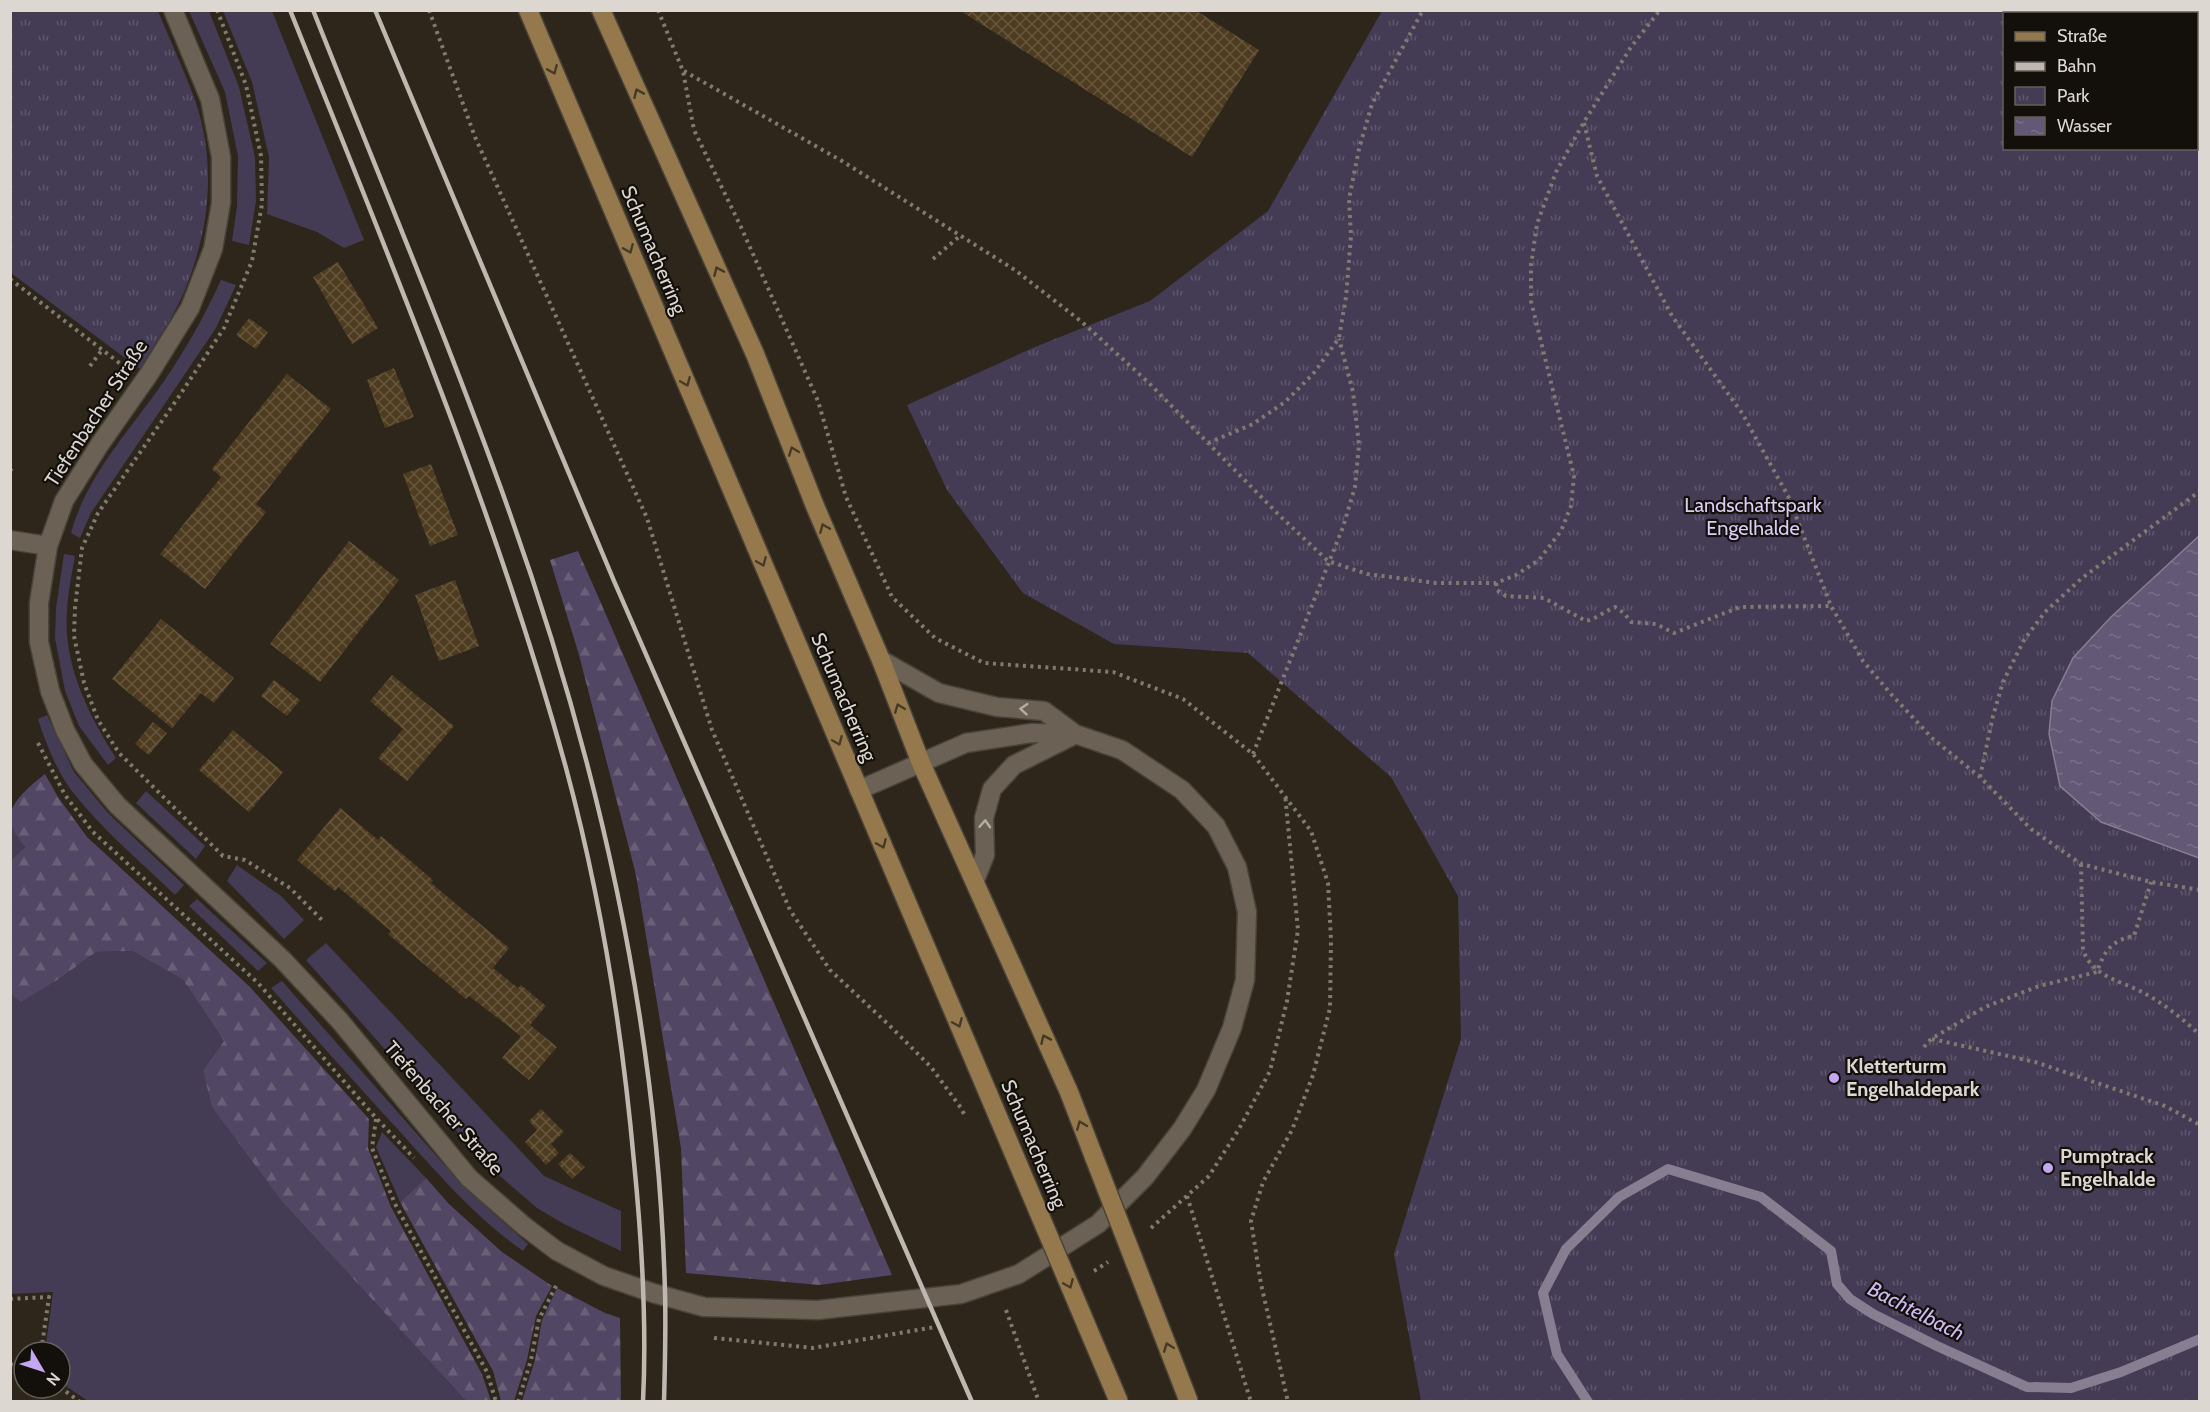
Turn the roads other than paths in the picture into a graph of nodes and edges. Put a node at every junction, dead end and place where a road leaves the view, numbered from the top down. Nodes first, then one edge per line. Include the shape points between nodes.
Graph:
1 (173, 10) edge
2 (528, 10) edge
3 (601, 10) edge
4 (10, 540) edge
5 (48, 546) junction
6 (880, 660) junction
7 (1075, 734) junction
8 (921, 763) junction
9 (859, 790) junction
10 (975, 880) junction
11 (1119, 1401) edge
12 (1189, 1401) edge

1 - 5 street, Tiefenbacher Straße via 210,99 221,157 221,203 213,249 190,308 64,501
2 -> 9 main road, Schumacherring
6 -> 3 main road via 755,354
4 - 5 street
5 - 7 street, Tiefenbacher Straße via 39,603 39,642 50,691 83,764 117,805 282,959 340,1021 469,1178 524,1226 557,1251 604,1276 704,1307 818,1310 897,1302 961,1294 1019,1274 1098,1224 1145,1177 1182,1129 1206,1090 1232,1028 1245,980 1247,912 1237,867 1216,826 1182,790 1122,750
7 -> 6 street via 1044,711 997,707 939,693
8 -> 6 main road
7 - 8 street, Tiefenbacher Straße via 1032,733 966,743
10 -> 7 street via 985,855 984,818 992,789 1014,765
8 - 9 street, Tiefenbacher Straße
8 - 10 main road
9 -> 11 main road, Schumacherring, bridge
12 -> 10 main road, bridge via 1069,1092

